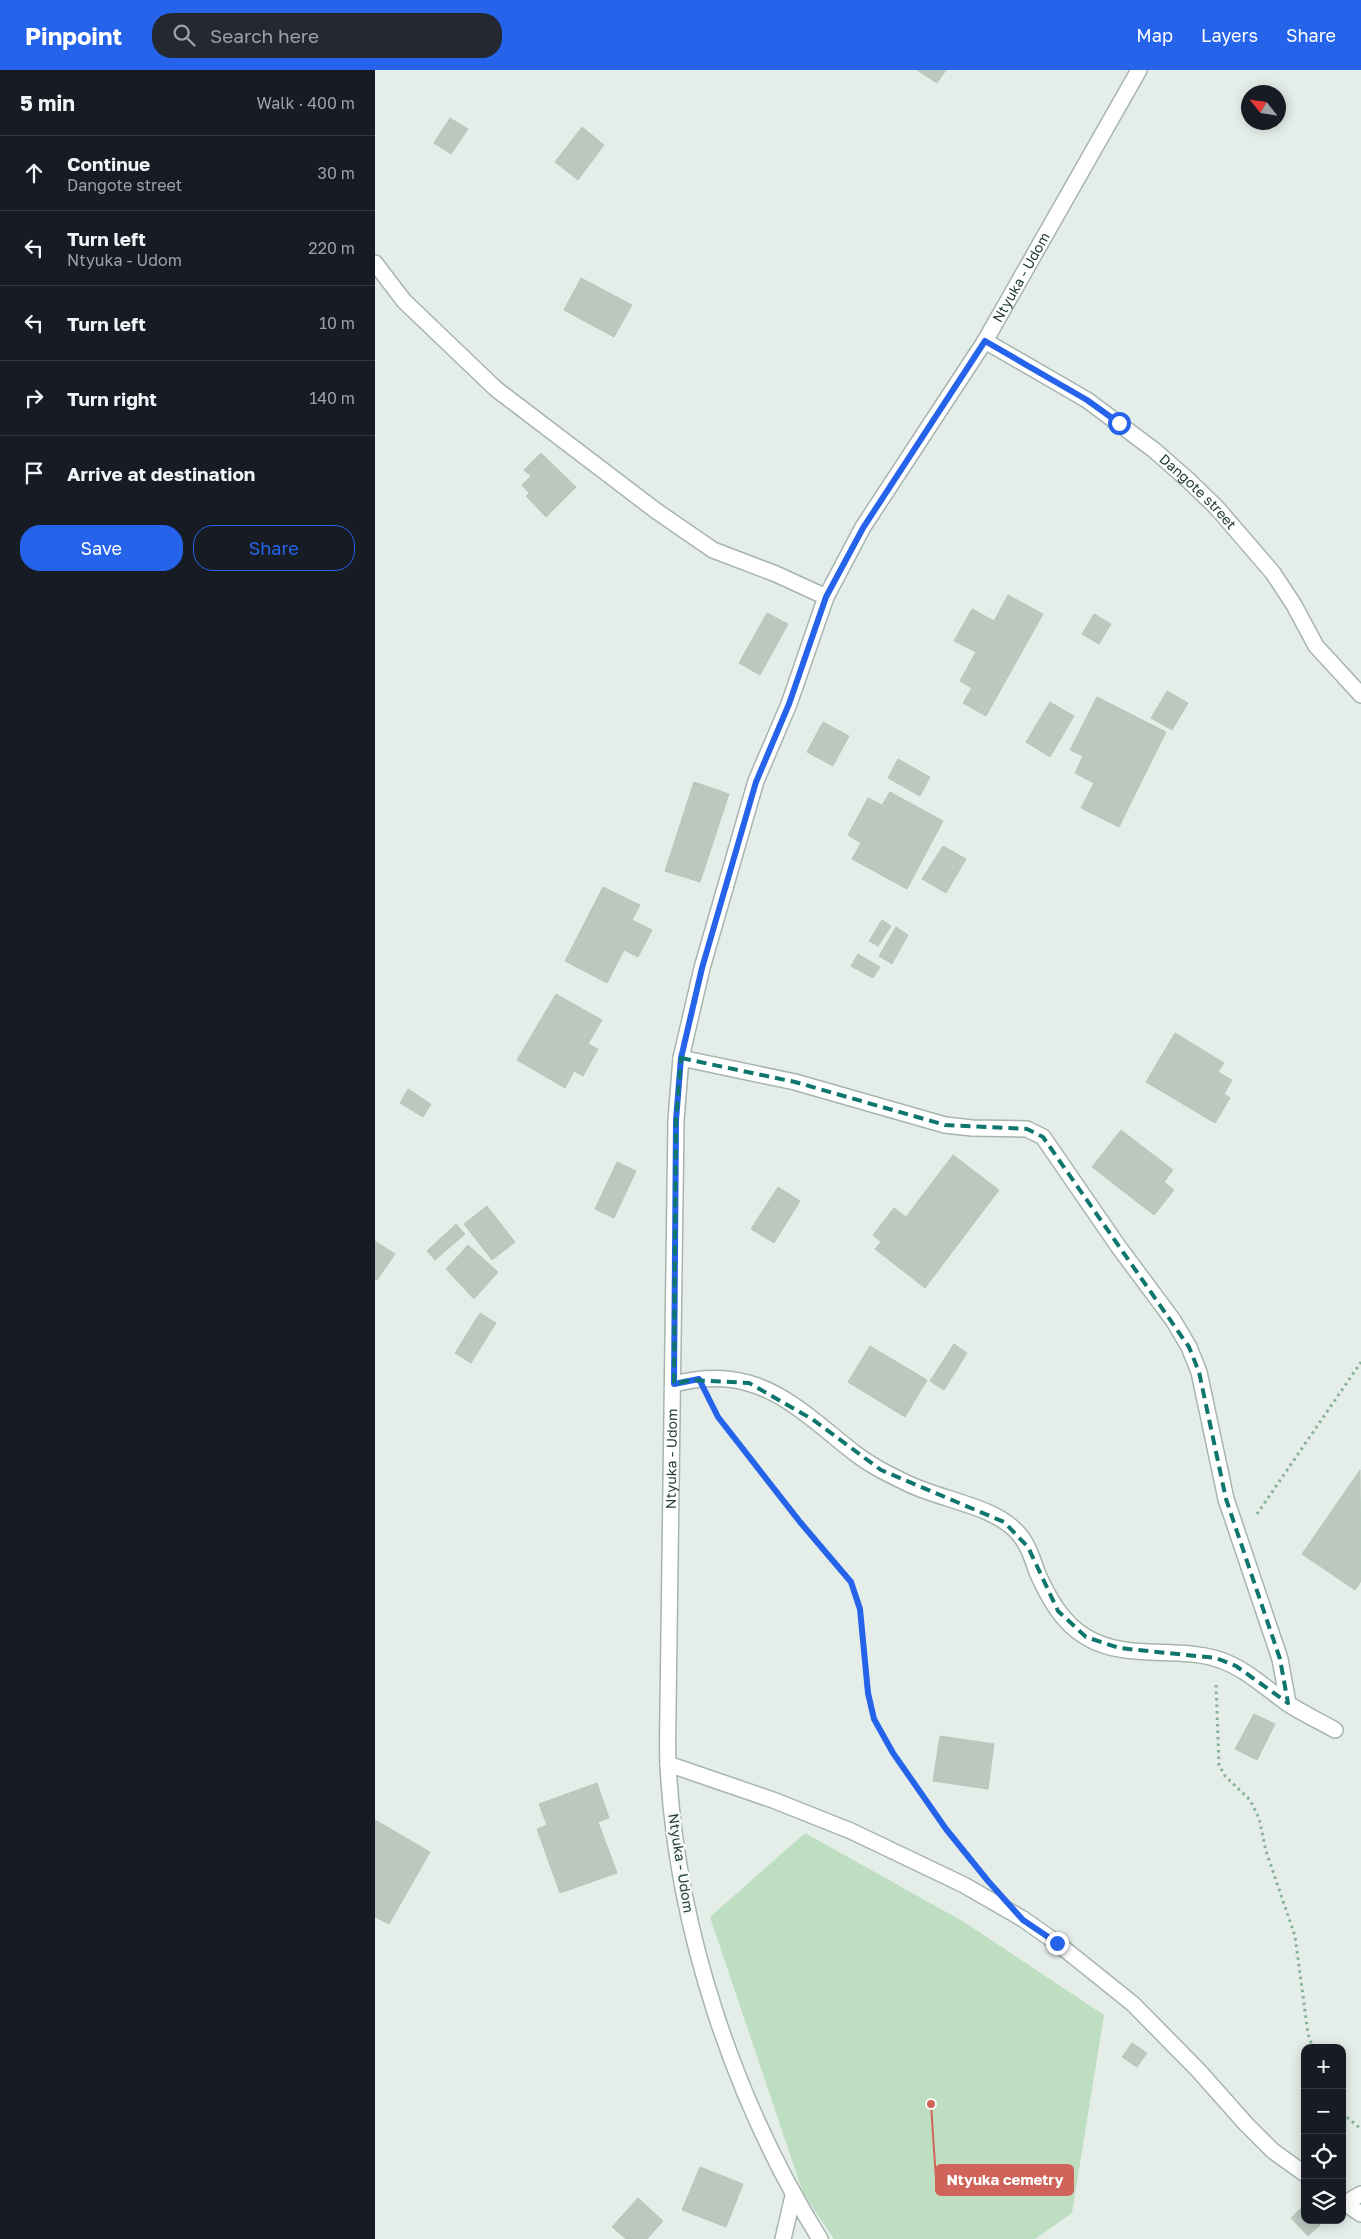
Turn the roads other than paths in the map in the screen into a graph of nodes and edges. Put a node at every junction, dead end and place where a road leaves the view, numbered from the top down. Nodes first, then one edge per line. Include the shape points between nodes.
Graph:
1 (1139, 70) edge
2 (375, 263) edge
3 (985, 341) junction
4 (826, 597) junction
5 (1361, 695) edge
6 (681, 1058) junction
7 (674, 1384) junction
8 (1288, 1703) junction
9 (1335, 1730) dead end
10 (667, 1764) junction
11 (1301, 2171) edge
12 (1361, 2194) edge
13 (793, 2196) junction
14 (1346, 2201) edge
15 (1346, 2204) edge
16 (1361, 2214) edge
17 (783, 2239) edge
18 (820, 2239) edge

1 - 3 street, Ntyuka - Udom
2 - 4 street via 404,301 496,389 655,510 713,550
3 - 4 street, Ntyuka - Udom via 863,528
3 - 5 street, Dangote street via 1087,400 1155,450 1187,479 1217,508 1273,573 1316,646
4 - 6 street, Ntyuka - Udom via 789,704 756,782 702,968
6 - 7 street, Ntyuka - Udom via 676,1120
6 - 8 street via 795,1082 945,1125 1027,1129 1043,1136 1189,1347 1199,1372 1218,1466 1239,1541 1280,1659
7 - 8 street via 699,1379 725,1379 749,1383 776,1395 881,1470 913,1486 966,1504 1018,1532 1058,1612 1086,1637 1119,1648 1216,1658 1236,1666
7 - 10 street, Ntyuka - Udom
8 - 9 street
10 - 11 street via 851,1831 964,1885 1023,1920 1133,2004 1273,2151
10 - 13 street, Ntyuka - Udom via 677,1850 705,1977 745,2093
12 - 14 street
13 - 17 street
13 - 18 street, Ntyuka - Udom
15 - 16 street

